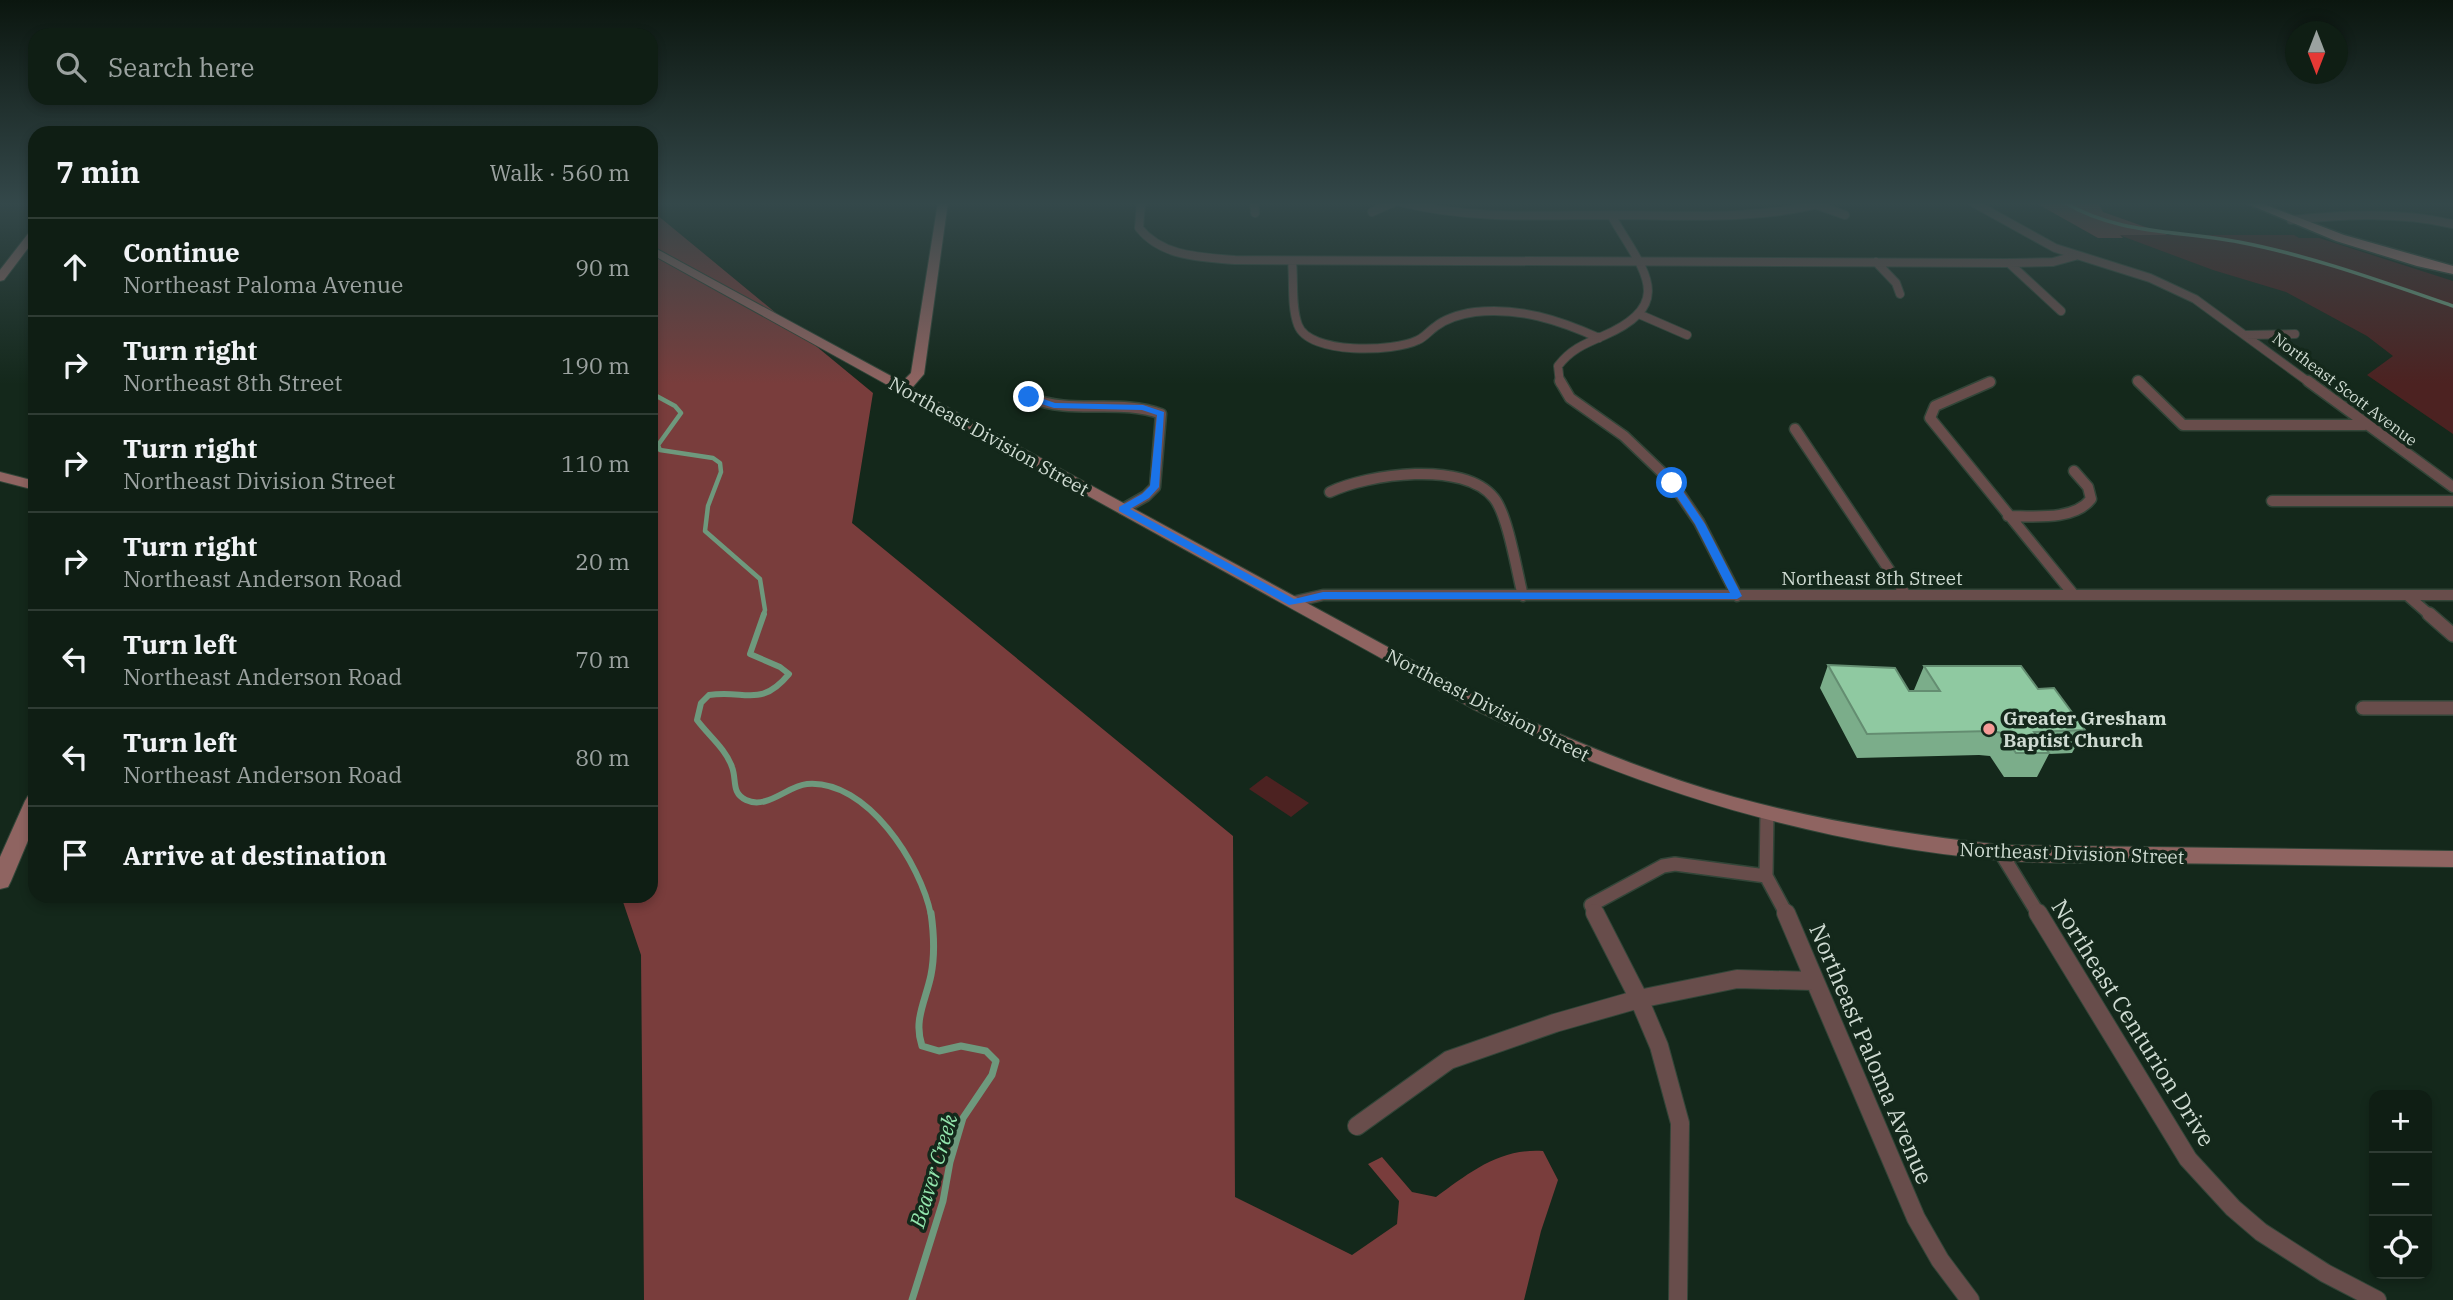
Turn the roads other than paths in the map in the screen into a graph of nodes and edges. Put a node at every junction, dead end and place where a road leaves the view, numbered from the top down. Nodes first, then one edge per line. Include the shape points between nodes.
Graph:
1 (1876, 262) edge
2 (12, 263) edge
3 (674, 263) edge
4 (934, 263) edge
5 (1292, 263) edge
6 (1638, 263) edge
7 (1965, 263) edge
8 (2009, 263) junction
9 (2024, 263) edge
10 (2096, 263) edge
11 (2421, 263) joint
12 (2453, 270) edge
13 (2453, 276) edge
14 (0, 278) edge
15 (1900, 294) dead end
16 (2062, 311) dead end
17 (1641, 316) junction
18 (2295, 334) dead end
19 (1687, 335) dead end
20 (2246, 335) junction
21 (1599, 338) junction
22 (1320, 343) joint
23 (2138, 381) dead end
24 (1990, 382) dead end
25 (903, 389) junction
26 (1029, 397) dead end
27 (2365, 425) junction
28 (1795, 429) dead end
29 (2074, 471) dead end
30 (0, 476) edge
31 (28, 484) edge
32 (2453, 487) edge
33 (1330, 492) dead end
34 (2272, 501) dead end
35 (2453, 501) edge
36 (1122, 509) junction
37 (2008, 516) junction
38 (2074, 595) junction
39 (2407, 595) junction
40 (2453, 595) edge
41 (1523, 596) junction
42 (1737, 596) junction
43 (1906, 596) junction
44 (1293, 602) junction
45 (2453, 635) edge
46 (2363, 708) dead end
47 (2453, 708) edge
48 (1767, 815) junction
49 (28, 817) edge
50 (2001, 853) junction
51 (2453, 859) edge
52 (1766, 876) junction
53 (0, 881) edge
54 (1813, 981) junction
55 (1639, 999) junction
56 (1357, 1126) dead end
57 (1678, 1300) edge
58 (1970, 1300) edge
59 (2377, 1300) edge

1 - 15 street
2 - 14 street
3 - 25 street, Northeast Division Street
4 - 25 street via 917,374
5 - 22 street via 1297,323 1309,339
6 - 17 street via 1649,299
7 - 8 street
8 - 9 street
8 - 16 street
10 - 20 street, Northeast Scott Avenue via 2162,283 2195,299
11 - 12 main road
11 - 13 main road
17 - 19 street
17 - 21 street
18 - 20 street
20 - 27 street, Northeast Scott Avenue
21 - 22 street via 1552,318 1499,311 1452,318 1417,341 1396,346
21 - 42 street via 1561,360 1561,385 1672,483 1700,524
23 - 27 street via 2183,425
24 - 37 street via 1935,405 1930,418
25 - 36 street, Northeast Division Street
26 - 36 street via 1054,406 1143,407 1161,414 1155,487
27 - 32 street, Northeast Scott Avenue
28 - 43 street
29 - 37 street via 2092,492 2085,508 2057,515
30 - 31 street
33 - 41 street via 1356,481 1428,474 1476,484 1496,500
34 - 35 street
36 - 44 street, Northeast Division Street
37 - 38 street
38 - 39 street, Northeast 8th Street
38 - 43 street, Northeast 8th Street
39 - 40 street, Northeast 8th Street
39 - 45 street
41 - 42 street, Northeast 8th Street
41 - 44 street, Northeast 8th Street via 1323,596
42 - 43 street, Northeast 8th Street
44 - 48 street, Northeast Division Street via 1480,705 1569,748 1662,784
46 - 47 street
48 - 50 street, Northeast Division Street via 1891,840
48 - 52 street, Northeast Paloma Avenue
49 - 53 street
50 - 51 street, Northeast Division Street
50 - 59 street, Northeast Centurion Drive via 2188,1159 2261,1232
52 - 54 street, Northeast Paloma Avenue
52 - 55 street via 1675,864 1591,905
54 - 55 street via 1737,979
54 - 58 street, Northeast Paloma Avenue via 1916,1218 1940,1261
55 - 56 street via 1449,1060
55 - 57 street via 1659,1046 1680,1123

